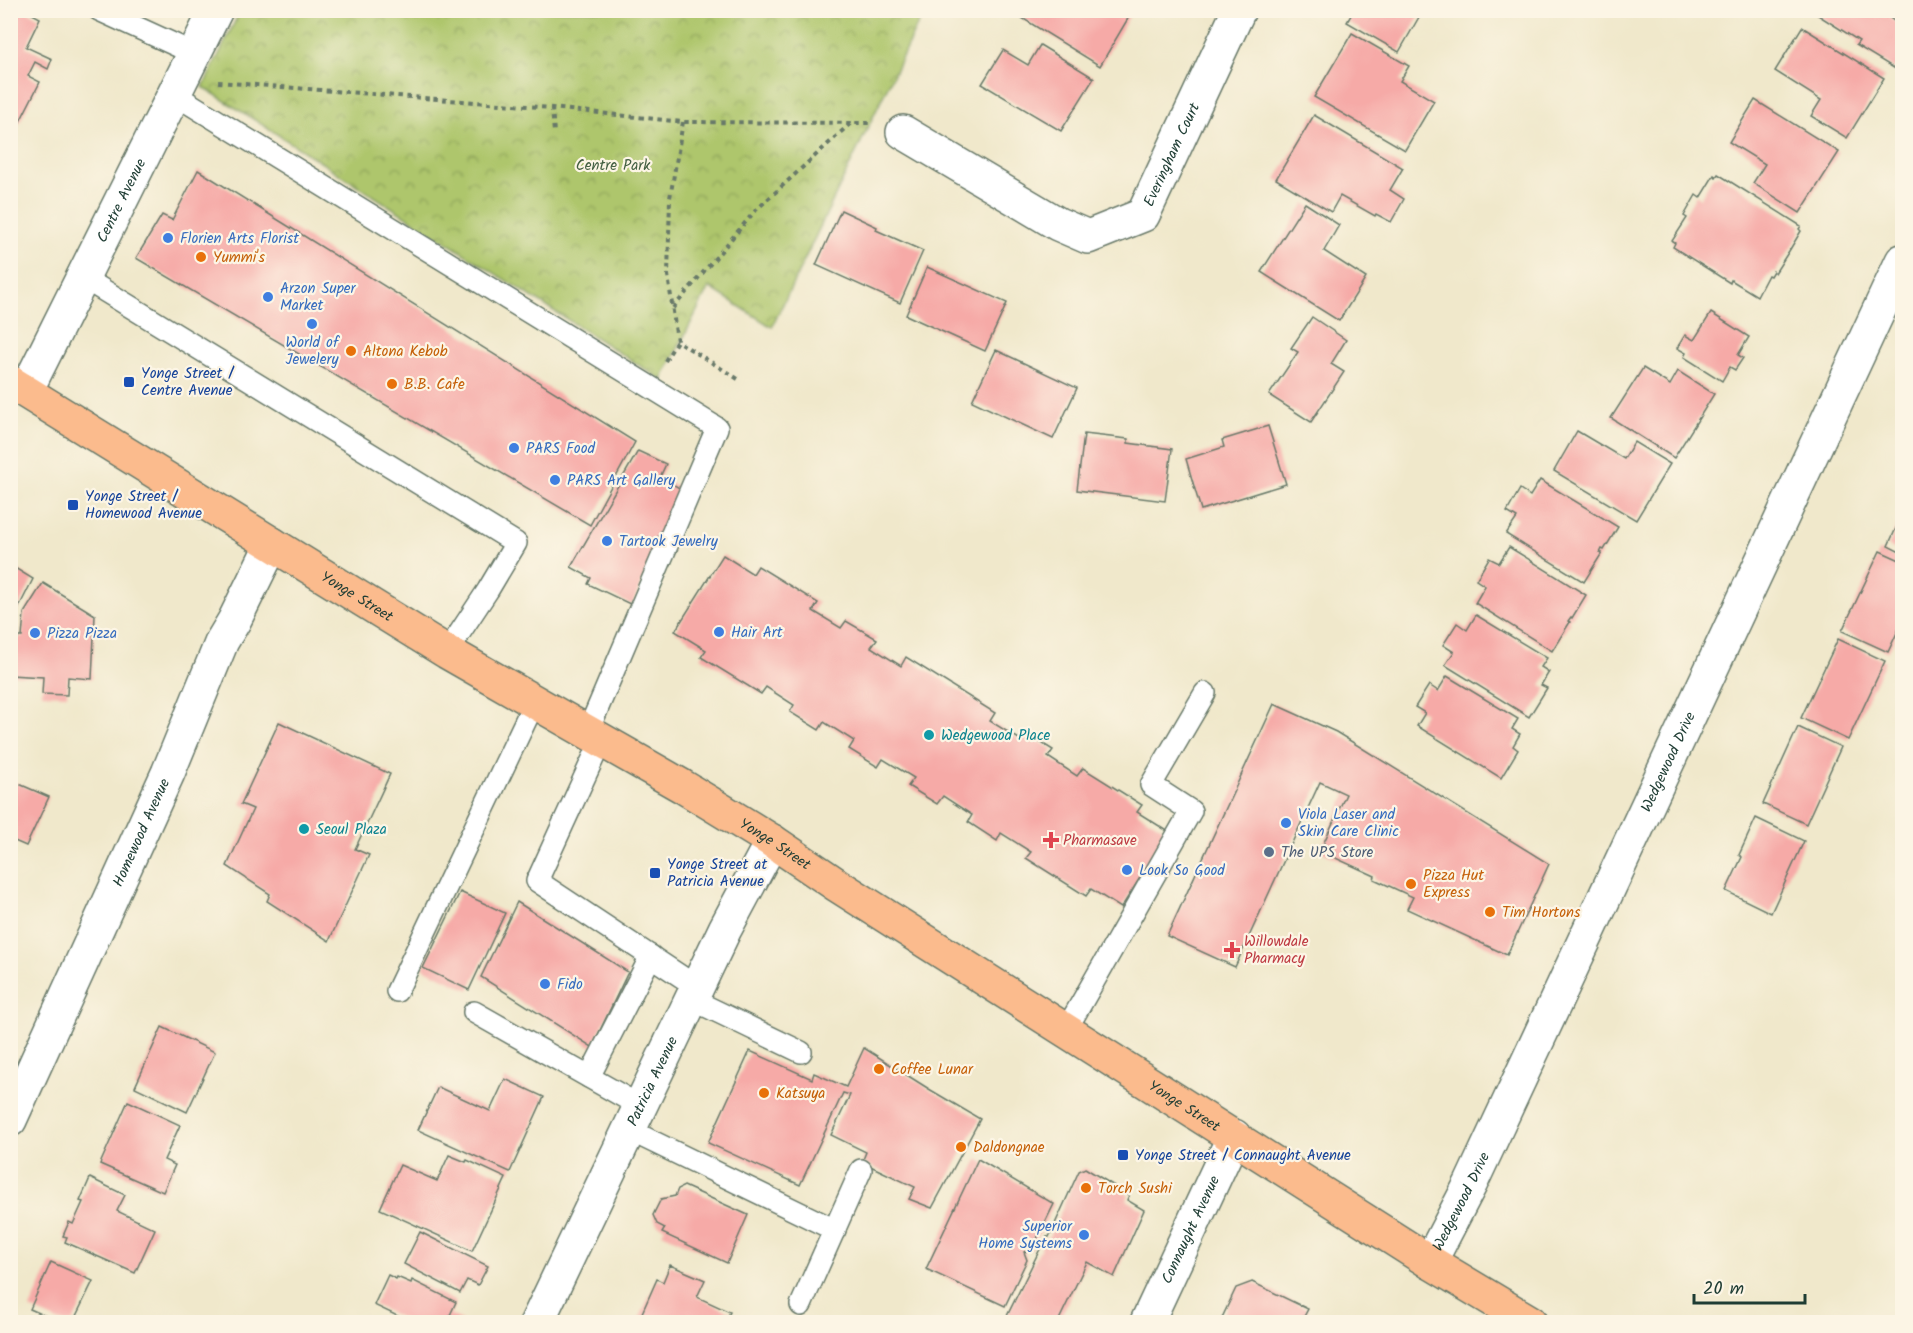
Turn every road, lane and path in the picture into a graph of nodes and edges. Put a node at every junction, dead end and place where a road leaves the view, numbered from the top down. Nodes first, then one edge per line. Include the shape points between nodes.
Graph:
1 (99, 10) edge
2 (216, 10) edge
3 (1239, 10) edge
4 (195, 54) junction
5 (212, 82) dead end
6 (174, 94) junction
7 (552, 108) junction
8 (682, 122) junction
9 (852, 122) junction
10 (903, 132) joint
11 (554, 133) dead end
12 (1902, 261) edge
13 (82, 277) junction
14 (672, 308) junction
15 (738, 379) dead end
16 (18, 386) edge
17 (272, 544) junction
18 (447, 652) junction
19 (1205, 693) dead end
20 (535, 701) junction
21 (595, 735) junction
22 (772, 841) junction
23 (651, 956) junction
24 (397, 991) dead end
25 (694, 993) junction
26 (474, 1012) dead end
27 (1066, 1030) junction
28 (801, 1052) dead end
29 (589, 1077) junction
30 (635, 1118) junction
31 (10, 1120) edge
32 (1234, 1136) junction
33 (861, 1170) dead end
34 (835, 1230) junction
35 (1430, 1262) junction
36 (801, 1305) dead end
37 (537, 1323) edge
38 (1147, 1323) edge
39 (1530, 1323) edge

1 - 4 lane
2 - 4 street, Centre Avenue
3 - 10 street, Everingham Court via 1143,215 1088,237 1058,224
4 - 6 street, Centre Avenue
5 - 7 path
6 - 13 street, Centre Avenue
6 - 21 lane via 717,428
7 - 8 path
7 - 11 path
8 - 9 path
8 - 14 path via 670,198
9 - 10 path via 882,124
9 - 14 path via 755,211
12 - 35 street, Wedgewood Drive via 1471,1183
13 - 16 street, Centre Avenue
13 - 18 lane via 516,543
14 - 15 path via 677,341
16 - 17 main road, Yonge Street
17 - 18 main road, Yonge Street
17 - 31 street, Homewood Avenue via 222,641 168,773
18 - 20 main road, Yonge Street
19 - 27 lane via 1151,785 1191,811
20 - 21 main road, Yonge Street
20 - 24 lane
21 - 22 main road, Yonge Street
21 - 23 lane via 537,881
22 - 25 street, Patricia Avenue
22 - 27 main road, Yonge Street
23 - 25 lane
23 - 29 lane
25 - 28 lane
25 - 30 street, Patricia Avenue
26 - 29 lane
27 - 32 main road, Yonge Street
29 - 30 lane
30 - 34 lane
30 - 37 street, Patricia Avenue
32 - 35 main road, Yonge Street
32 - 38 street, Connaught Avenue
33 - 34 lane
34 - 36 lane
35 - 39 main road, Yonge Street

